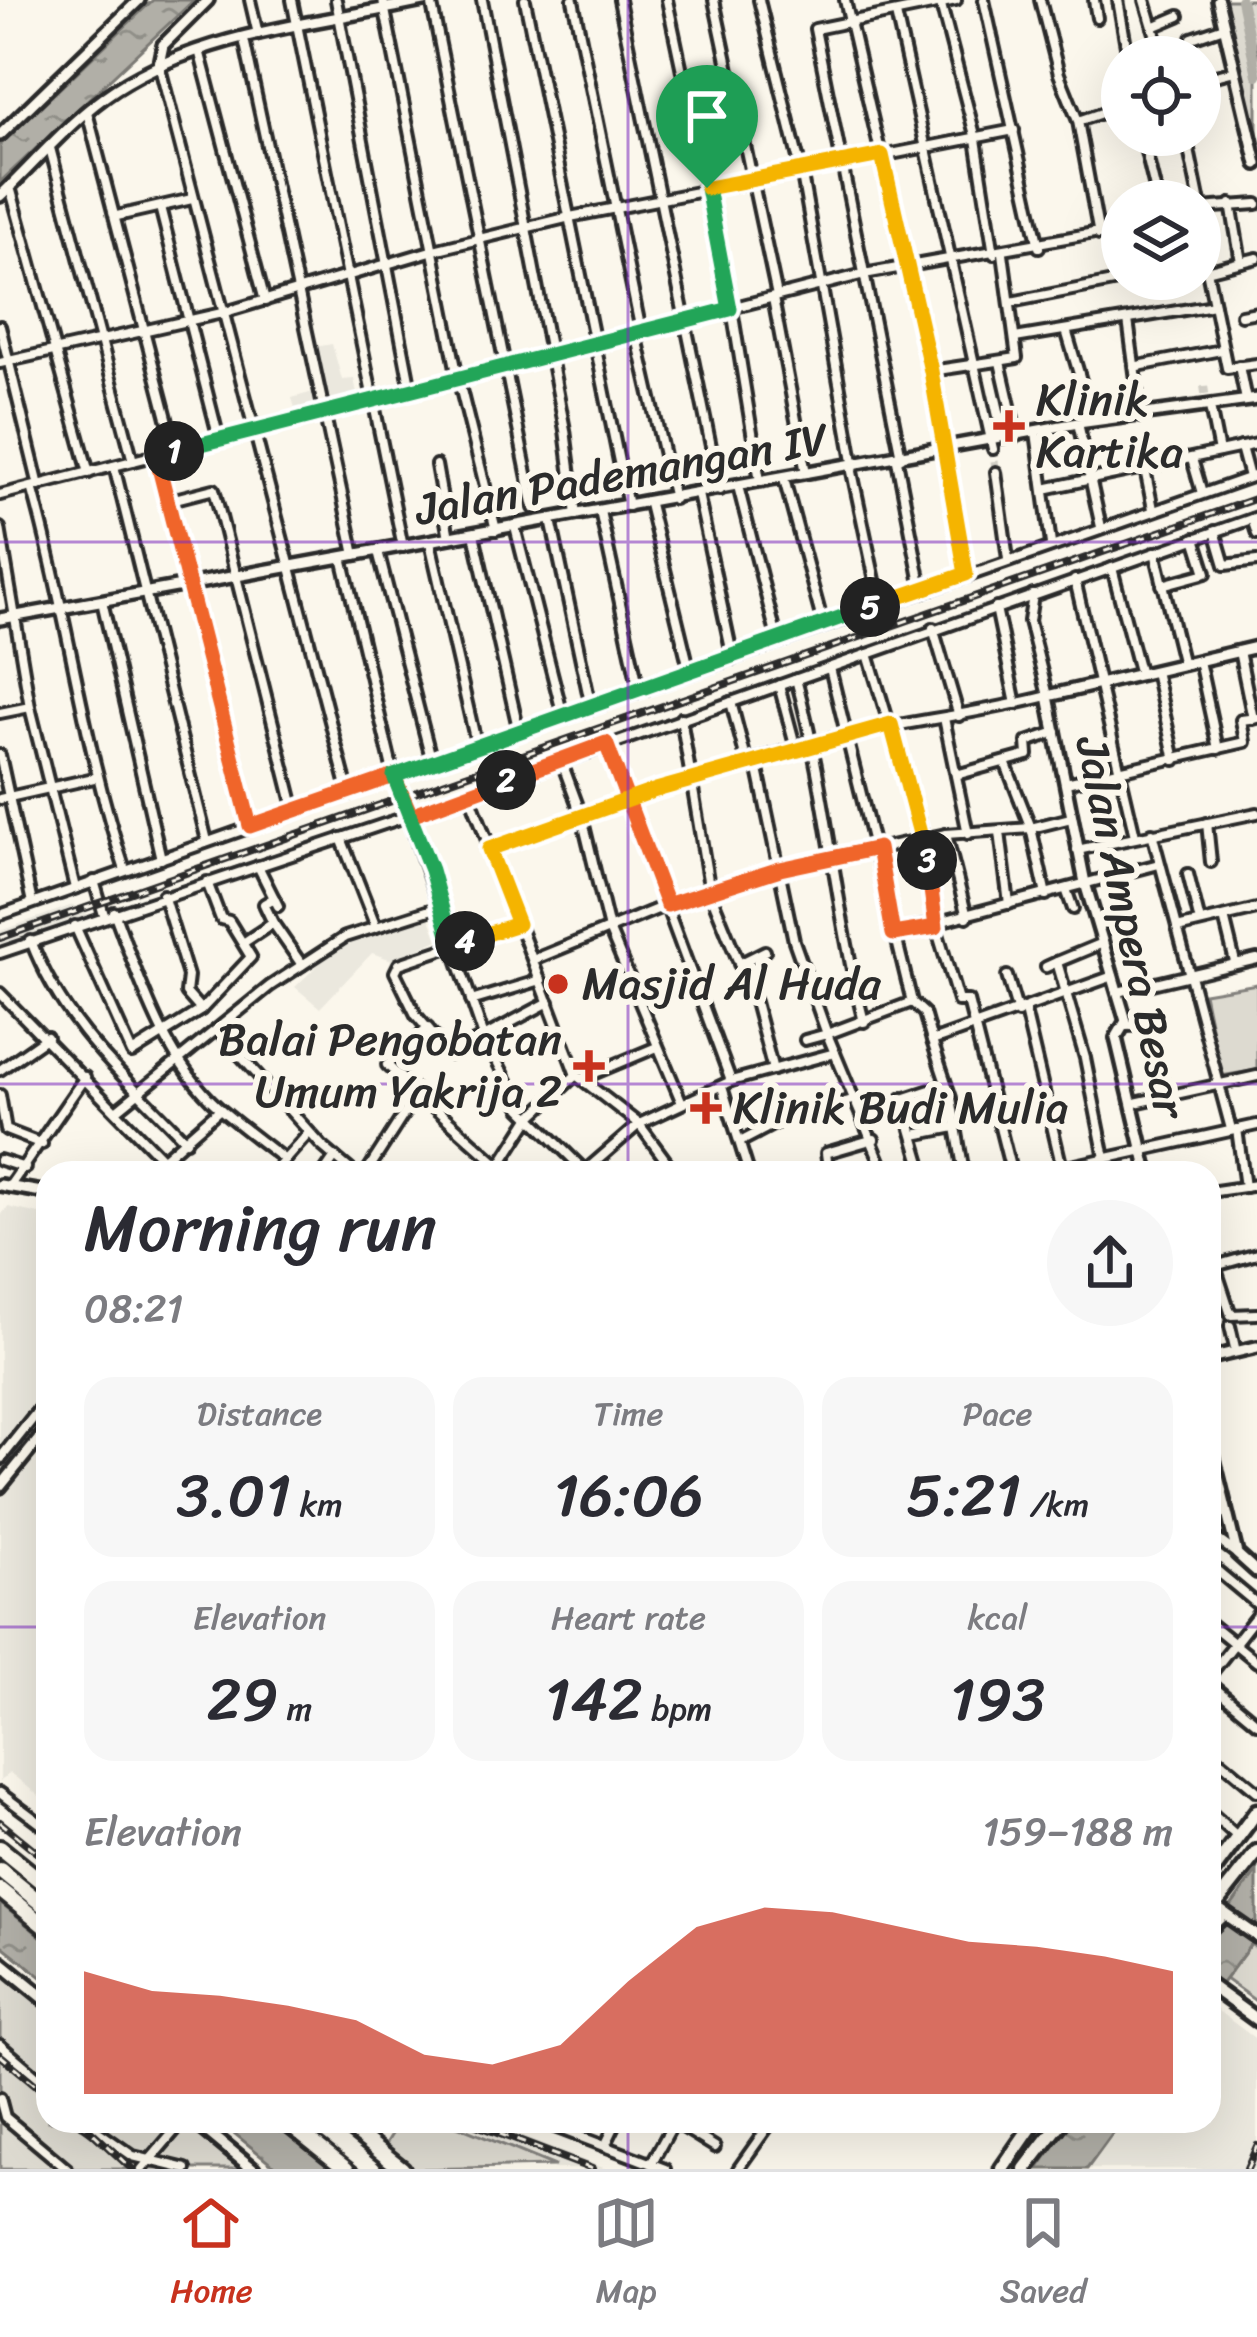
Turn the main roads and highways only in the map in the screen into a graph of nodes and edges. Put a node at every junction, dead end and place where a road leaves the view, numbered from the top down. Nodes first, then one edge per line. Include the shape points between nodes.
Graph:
1 (1257, 1810) edge
2 (0, 1848) edge
3 (1257, 1852) edge
4 (1221, 1860) edge
5 (0, 1868) edge
6 (36, 1877) edge
7 (0, 1890) edge
8 (36, 1896) edge
9 (1221, 1907) edge
10 (1221, 1914) edge
11 (36, 1919) edge
12 (1257, 1936) edge
13 (0, 1962) edge
14 (36, 1991) edge
15 (1221, 1994) edge
16 (1257, 2020) edge
17 (210, 2133) edge
18 (301, 2133) edge
19 (329, 2133) edge
20 (357, 2133) edge
21 (1027, 2133) edge
22 (1052, 2133) edge
23 (253, 2169) edge
24 (346, 2169) edge
25 (374, 2169) edge
26 (406, 2169) edge
27 (1001, 2169) edge
28 (1025, 2169) edge

1 - 4 main road
2 - 6 highway
3 - 9 main road
5 - 8 highway
7 - 11 highway
10 - 12 main road
13 - 14 main road
15 - 16 main road
17 - 23 main road
18 - 24 highway
19 - 25 highway
20 - 26 highway
21 - 27 main road
22 - 28 main road

